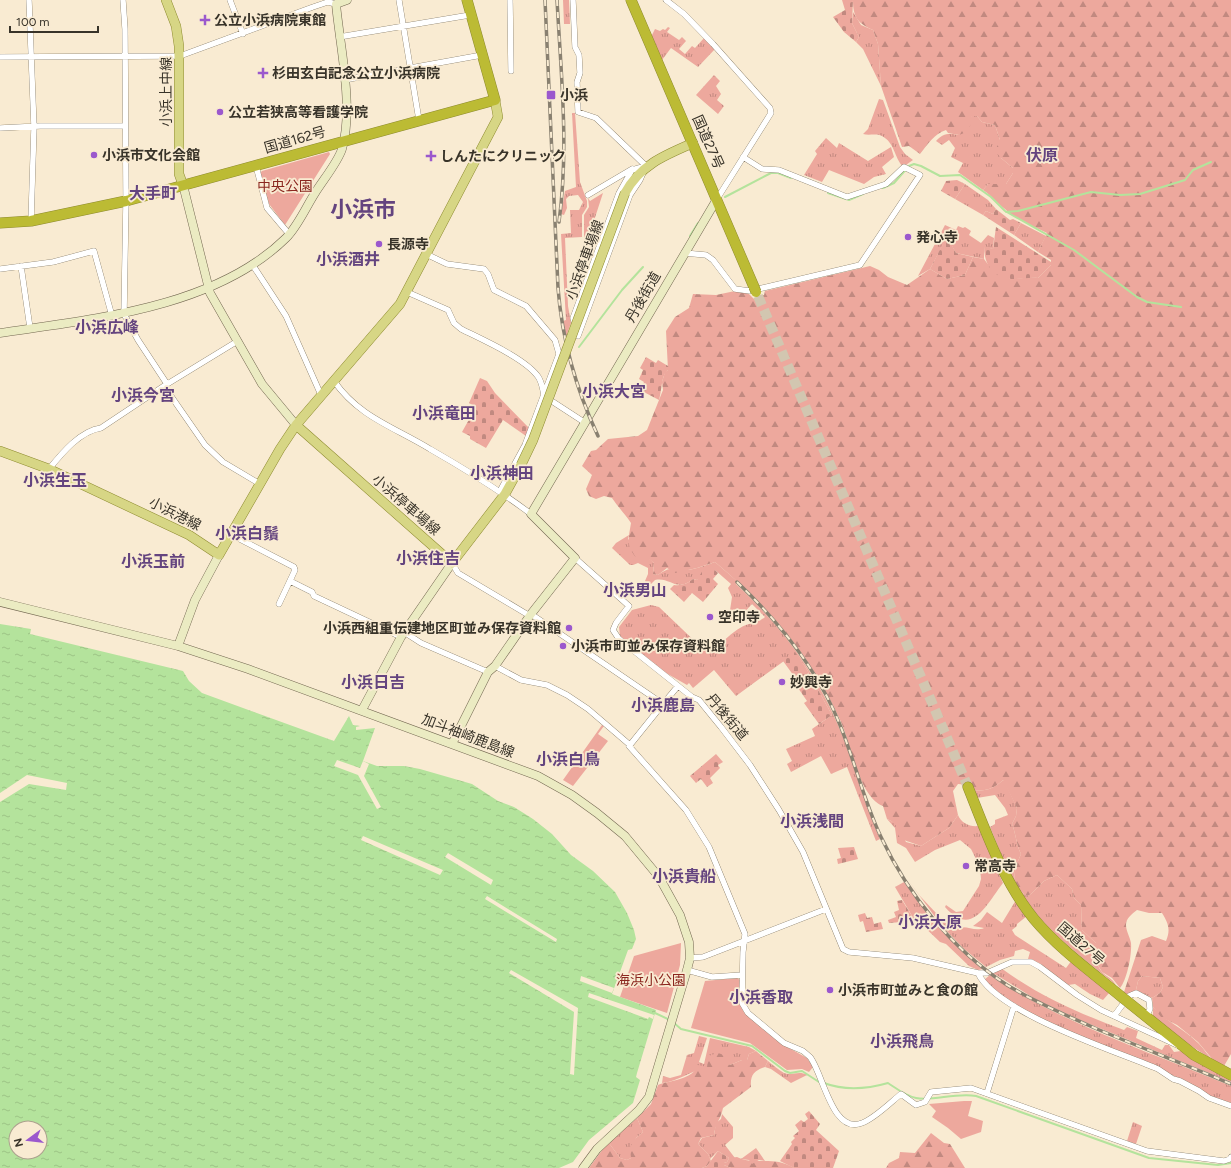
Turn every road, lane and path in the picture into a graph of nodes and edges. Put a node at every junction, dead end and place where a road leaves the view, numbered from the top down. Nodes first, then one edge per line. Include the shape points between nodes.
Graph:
1 (29, 0) edge
2 (123, 0) edge
3 (166, 0) edge
4 (230, 0) edge
5 (347, 0) edge
6 (399, 0) edge
7 (467, 0) edge
8 (510, 0) edge
9 (573, 0) edge
10 (631, 0) edge
11 (666, 0) edge
12 (336, 4) junction
13 (470, 15) junction
14 (403, 26) junction
15 (243, 34) junction
16 (339, 37) junction
17 (31, 55) junction
18 (482, 55) junction
19 (180, 56) junction
20 (0, 57) edge
21 (125, 58) junction
22 (411, 69) junction
23 (511, 71) dead end
24 (344, 80) junction
25 (496, 100) junction
26 (420, 120) junction
27 (125, 126) junction
28 (34, 127) junction
29 (0, 128) edge
30 (343, 141) junction
31 (693, 143) junction
32 (743, 157) junction
33 (256, 166) junction
34 (646, 166) junction
35 (183, 185) junction
36 (588, 195) dead end
37 (717, 199) junction
38 (126, 201) junction
39 (31, 221) junction
40 (0, 223) edge
41 (290, 234) junction
42 (684, 253) junction
43 (426, 254) junction
44 (252, 264) junction
45 (21, 266) junction
46 (0, 269) edge
47 (209, 286) junction
48 (407, 292) junction
49 (756, 292) tunnel mouth
50 (124, 314) junction
51 (112, 316) junction
52 (30, 328) junction
53 (0, 333) edge
54 (236, 342) junction
55 (334, 381) junction
56 (165, 385) junction
57 (321, 395) junction
58 (544, 396) junction
59 (584, 422) junction
60 (296, 426) junction
61 (0, 451) edge
62 (49, 469) junction
63 (260, 484) junction
64 (502, 493) junction
65 (531, 514) junction
66 (232, 535) junction
67 (219, 555) junction
68 (575, 558) junction
69 (452, 564) junction
70 (290, 581) junction
71 (0, 602) edge
72 (279, 604) dead end
73 (530, 615) junction
74 (402, 634) junction
75 (178, 646) junction
76 (495, 666) junction
77 (488, 672) junction
78 (678, 686) junction
79 (663, 704) junction
80 (362, 710) junction
81 (452, 744) junction
82 (629, 746) dead end
83 (968, 786) tunnel mouth
84 (826, 909) junction
85 (744, 940) junction
86 (690, 958) junction
87 (687, 970) junction
88 (978, 973) junction
89 (742, 975) junction
90 (1014, 1006) junction
91 (1114, 1016) junction
92 (1146, 1017) junction
93 (1183, 1047) junction
94 (1231, 1075) edge
95 (987, 1093) junction
96 (1231, 1106) edge
97 (1231, 1157) edge
98 (583, 1168) edge

1 - 17 street
2 - 21 street
3 - 19 main road, 小浜上中線 via 178,35
4 - 15 street
5 - 12 street
6 - 14 street
7 - 13 highway
8 - 23 street
9 - 34 street via 580,73 577,82 578,112 596,118
10 - 31 highway, 国道27号
11 - 32 street, 丹後街道 via 684,14 713,44 770,108 771,113
12 - 15 street via 328,2 313,6
12 - 16 street
13 - 14 street
13 - 18 highway
14 - 16 street
14 - 22 street
15 - 19 street
16 - 24 street
17 - 20 street
17 - 21 street
17 - 28 street
18 - 22 street
18 - 25 highway
19 - 21 street
19 - 35 main road, 小浜上中線 via 179,174
21 - 27 street
22 - 24 street
22 - 26 street
24 - 30 street via 348,114
25 - 26 highway, 国道162号
25 - 43 main road via 498,117
26 - 30 highway, 国道162号
27 - 28 street
27 - 38 street
28 - 29 street
28 - 39 street
30 - 33 highway, 国道162号
30 - 41 street via 342,150
31 - 34 main road, 小浜停車場線
31 - 37 highway, 国道27号
32 - 37 street, 丹後街道
32 - 42 street via 762,169 779,170 847,197 886,184 907,168 920,175 860,265 745,291 735,289 720,268 706,255
33 - 35 highway, 国道162号
33 - 41 street via 267,208
34 - 34 street via 628,200 578,336 573,318 619,193 632,170
34 - 36 street via 630,169
34 - 64 main road, 小浜停車場線, bridge via 625,193 534,440 521,466
35 - 38 highway, 国道162号
35 - 47 street
37 - 42 street, 丹後街道
37 - 49 highway, 国道27号
38 - 39 highway, 国道162号
38 - 50 street
39 - 40 highway, 国道162号
41 - 44 street
42 - 59 street, 丹後街道
43 - 48 main road
43 - 58 street via 447,264 484,270 494,290 526,306 556,340 559,354
44 - 47 street
44 - 57 street via 286,316
45 - 46 street
45 - 51 street via 53,262 94,251
45 - 52 street
47 - 50 street via 182,297
47 - 54 street via 210,293
48 - 55 main road via 400,304
48 - 58 street via 448,310 454,323 461,329 521,362 538,377
50 - 51 street
50 - 56 street
51 - 52 street
52 - 53 street
54 - 56 street
54 - 60 street via 262,384
55 - 57 main road
55 - 64 street via 345,397 365,413 429,448
56 - 62 street via 101,428 93,429 73,443
56 - 63 street via 205,445 223,462
57 - 60 main road
58 - 59 street
58 - 64 street via 525,445
59 - 65 street, 丹後街道
60 - 63 main road
60 - 69 main road, 小浜停車場線
61 - 62 main road, 小浜港線
62 - 67 main road, 小浜港線 via 189,535
63 - 66 main road
64 - 65 street
64 - 69 main road, 小浜停車場線
65 - 68 street
66 - 67 main road
66 - 70 street via 294,568
67 - 75 street via 195,600
68 - 73 street
68 - 78 street, 丹後街道 via 628,606 613,630 619,639
69 - 73 street via 458,573
69 - 74 street
70 - 72 street
70 - 74 street via 312,592 314,596
71 - 75 street, 加斗袖崎鹿島線
73 - 76 street
73 - 79 street
74 - 77 street
74 - 80 street
75 - 80 street, 加斗袖崎鹿島線
76 - 77 street
76 - 79 street via 521,680 547,685 567,695 588,709 630,745
77 - 81 street
78 - 79 street
78 - 84 street, 丹後街道 via 699,700 764,786 803,852
80 - 81 street, 加斗袖崎鹿島線
81 - 86 street, 加斗袖崎鹿島線 via 549,781 572,794 611,824 638,850 667,890 684,924
82 - 85 street via 668,787 702,834 745,934
83 - 92 highway, 国道27号 via 1004,872 1026,908 1054,940
84 - 85 street
84 - 88 street, 丹後街道 via 843,949 849,952 913,958
85 - 86 street via 703,957
85 - 89 street
86 - 87 street, 加斗袖崎鹿島線
87 - 89 street via 712,977
87 - 98 street, 加斗袖崎鹿島線 via 649,1097 639,1110 597,1149
88 - 90 street via 982,982
88 - 91 street via 1012,962 1031,962 1076,995
89 - 95 street via 742,1003 748,1013 784,1043 810,1057 835,1111 840,1118 852,1125 863,1123 901,1094 916,1104 927,1098 931,1092 964,1088
90 - 95 street
90 - 96 street via 1054,1027 1158,1069 1208,1098
91 - 92 street via 1129,996 1136,993 1149,1000 1150,1010
91 - 93 street
92 - 93 highway, 国道27号
93 - 94 highway, 国道27号
95 - 97 street via 1147,1151 1224,1161

